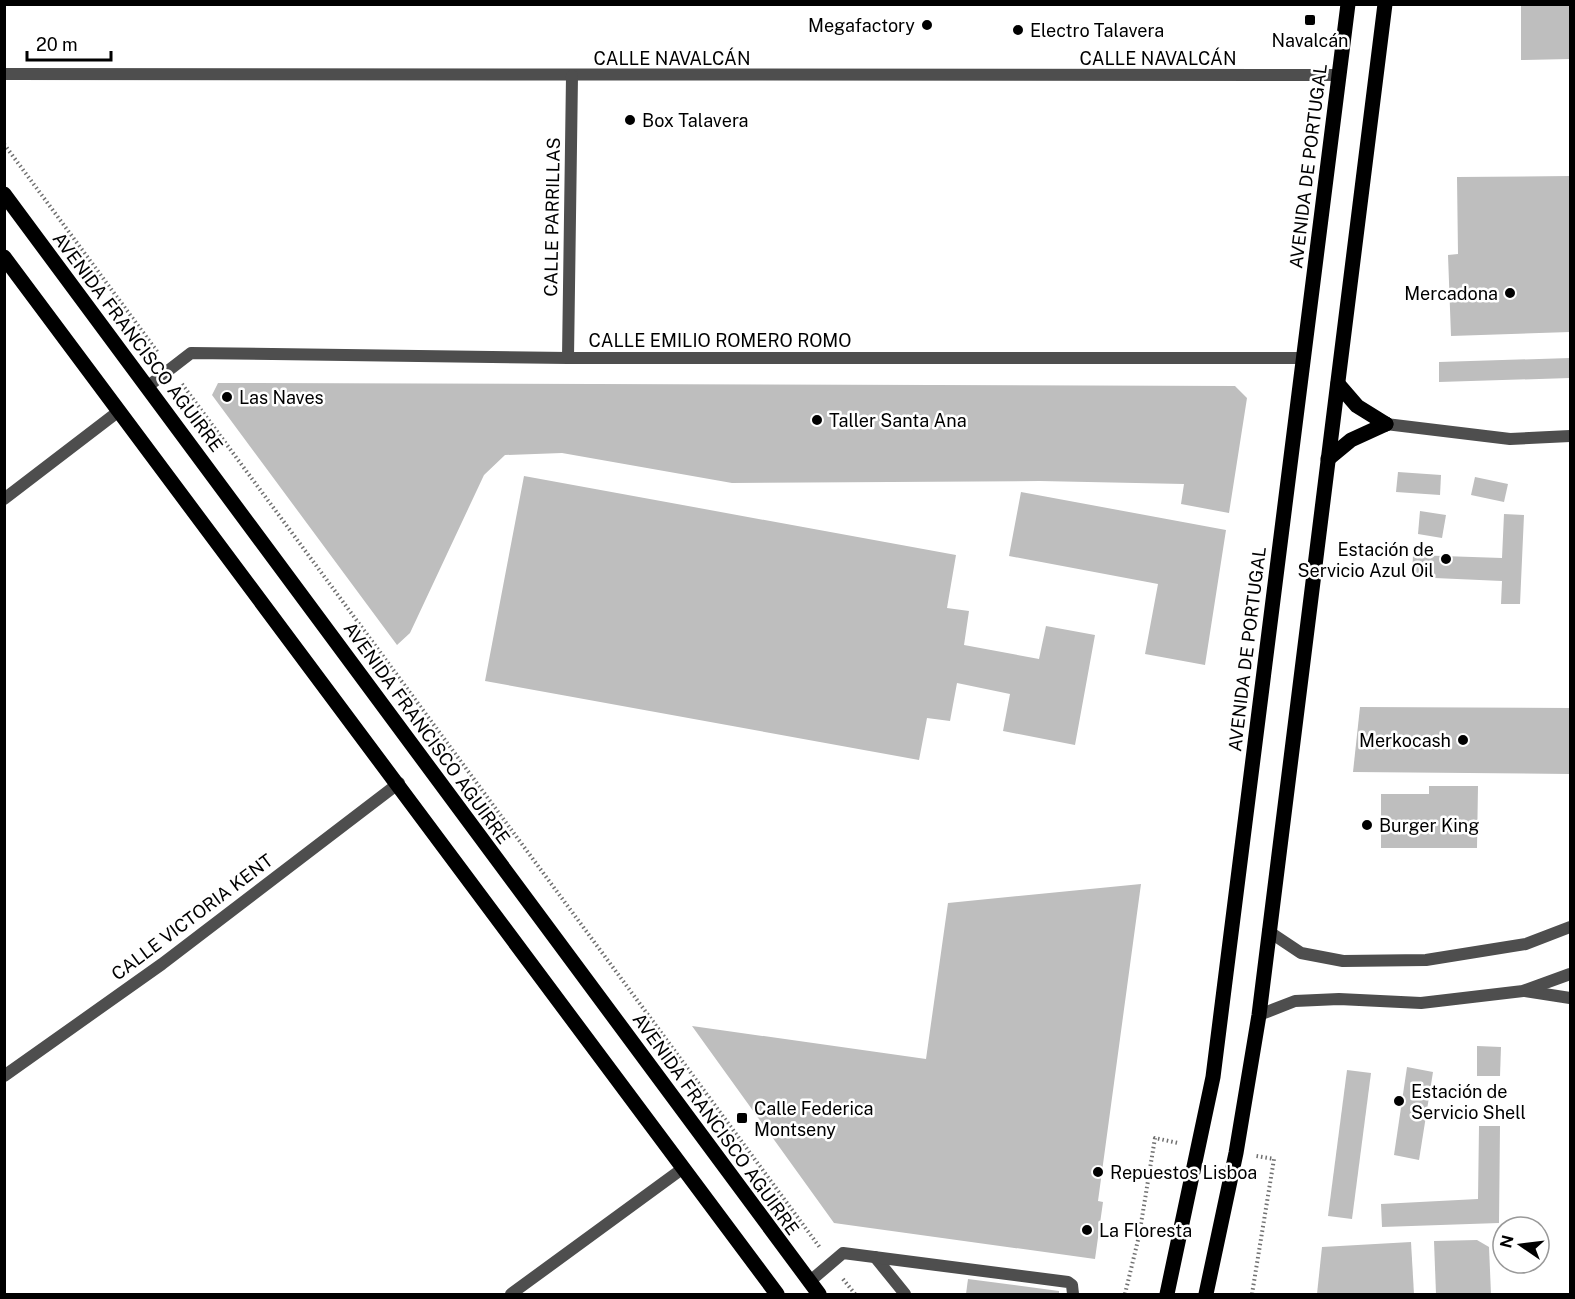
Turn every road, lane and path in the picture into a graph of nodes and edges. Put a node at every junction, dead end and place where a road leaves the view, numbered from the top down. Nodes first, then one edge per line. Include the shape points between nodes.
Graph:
1 (1348, 4) edge
2 (1385, 4) edge
3 (4, 74) edge
4 (1339, 75) junction
5 (572, 76) junction
6 (4, 144) edge
7 (4, 194) edge
8 (4, 257) edge
9 (568, 358) junction
10 (1303, 358) junction
11 (170, 369) junction
12 (1338, 384) junction
13 (147, 387) junction
14 (119, 411) junction
15 (1386, 424) junction
16 (1570, 436) edge
17 (1328, 459) junction
18 (4, 499) edge
19 (399, 783) junction
20 (1570, 927) edge
21 (1268, 931) junction
22 (1570, 974) edge
23 (1523, 991) junction
24 (1570, 998) edge
25 (1259, 1015) junction
26 (4, 1076) edge
27 (682, 1169) junction
28 (875, 1257) junction
29 (831, 1262) junction
30 (808, 1282) junction
31 (511, 1294) edge
32 (777, 1294) edge
33 (819, 1294) edge
34 (855, 1294) edge
35 (905, 1294) edge
36 (1073, 1294) edge
37 (1167, 1294) edge
38 (1206, 1294) edge

1 - 4 main road, AVENIDA DE PORTUGAL
2 - 12 main road
3 - 5 street, CALLE NAVALCÁN
4 - 5 street, CALLE NAVALCÁN
4 - 10 main road, AVENIDA DE PORTUGAL
5 - 9 street, CALLE PARRILLAS
6 - 11 path
7 - 13 main road, AVENIDA FRANCISCO AGUIRRE
8 - 14 main road
9 - 10 street, CALLE EMILIO ROMERO ROMO
9 - 11 street, CALLE EMILIO ROMERO ROMO via 191,353
10 - 37 main road, AVENIDA DE PORTUGAL via 1213,1077
11 - 13 street, CALLE EMILIO ROMERO ROMO
11 - 29 path
12 - 15 main road via 1357,406
12 - 17 main road
13 - 30 main road, AVENIDA FRANCISCO AGUIRRE
14 - 18 street
14 - 19 main road
15 - 16 street via 1510,440
15 - 17 main road via 1351,440
17 - 21 main road
19 - 26 street, CALLE VICTORIA KENT via 162,964
19 - 27 main road
20 - 21 street via 1526,944 1426,960 1343,961 1302,953
21 - 25 main road
22 - 23 street
23 - 24 street
23 - 25 street via 1421,1003 1295,1001
25 - 38 main road via 1236,1153
27 - 31 street
27 - 32 main road
28 - 29 street via 843,1253
28 - 35 street
28 - 36 street via 1068,1282
29 - 30 street
29 - 34 path
30 - 33 main road, AVENIDA FRANCISCO AGUIRRE

